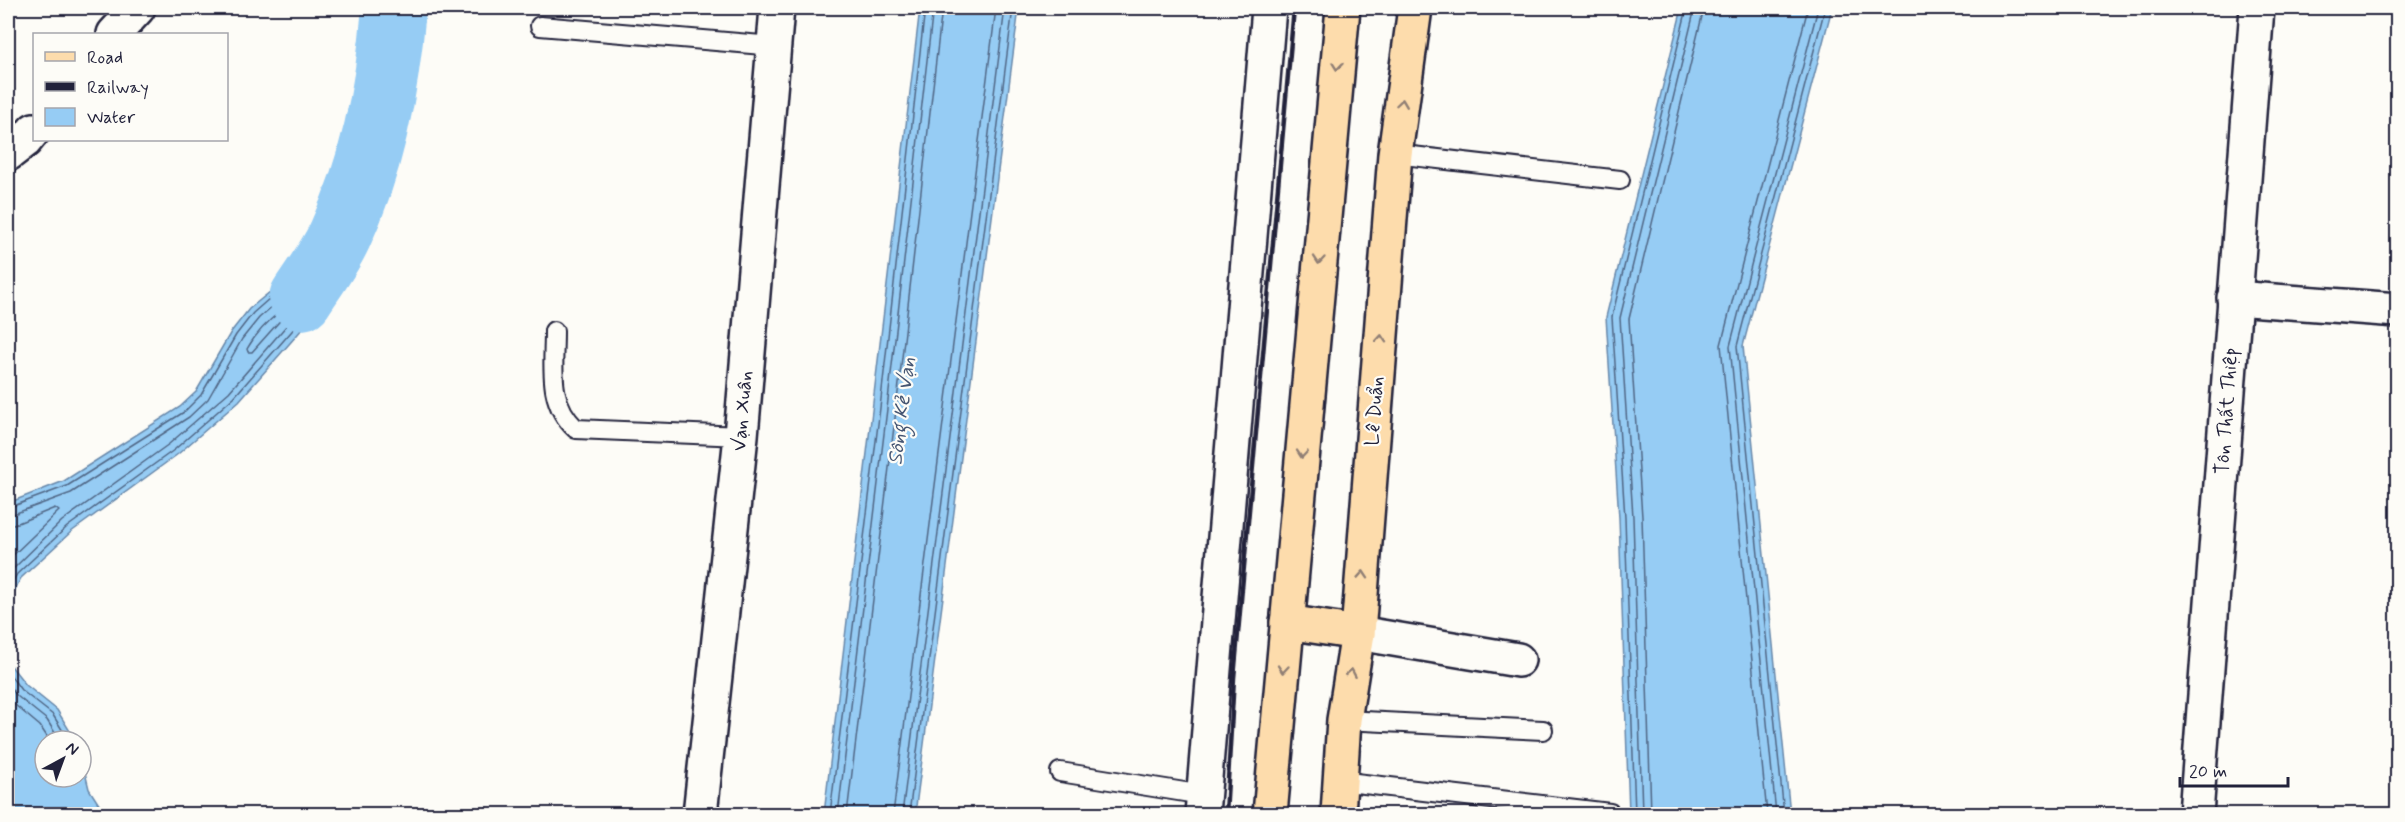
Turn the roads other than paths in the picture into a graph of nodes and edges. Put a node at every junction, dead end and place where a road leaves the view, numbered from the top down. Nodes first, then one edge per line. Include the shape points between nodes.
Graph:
1 (138, 8) edge
2 (777, 8) edge
3 (1269, 8) edge
4 (1343, 8) edge
5 (1415, 8) edge
6 (2257, 8) edge
7 (540, 26) dead end
8 (115, 33) edge
9 (774, 46) junction
10 (33, 131) edge
11 (8, 154) edge
12 (1395, 154) junction
13 (1620, 180) dead end
14 (2234, 298) junction
15 (2397, 310) edge
16 (554, 332) dead end
17 (741, 436) junction
18 (1287, 622) junction
19 (1358, 633) junction
20 (1518, 660) dead end
21 (1344, 720) junction
22 (1543, 730) dead end
23 (1060, 772) dead end
24 (1339, 781) junction
25 (1202, 805) edge
26 (1610, 813) edge
27 (700, 814) edge
28 (1270, 814) edge
29 (1338, 814) edge
30 (2196, 814) edge

1 - 8 street
2 - 9 street, Vạn Xuân
3 - 25 street
4 -> 18 main road
12 -> 5 main road, Lê Duẩn
6 - 14 street, Tôn Thất Thiệp
7 - 9 lane
9 - 17 street, Vạn Xuân
10 - 11 street
12 - 13 lane
19 -> 12 main road, Lê Duẩn
14 - 15 street
14 - 30 street, Tôn Thất Thiệp
16 - 17 lane via 554,390 564,417 576,429
17 - 27 street, Vạn Xuân
18 - 19 main road
18 -> 28 main road
19 - 20 street
21 -> 19 main road, Lê Duẩn
21 - 22 lane
21 - 24 main road, Lê Duẩn
23 - 25 lane
24 - 26 lane
24 - 29 main road, Lê Duẩn

